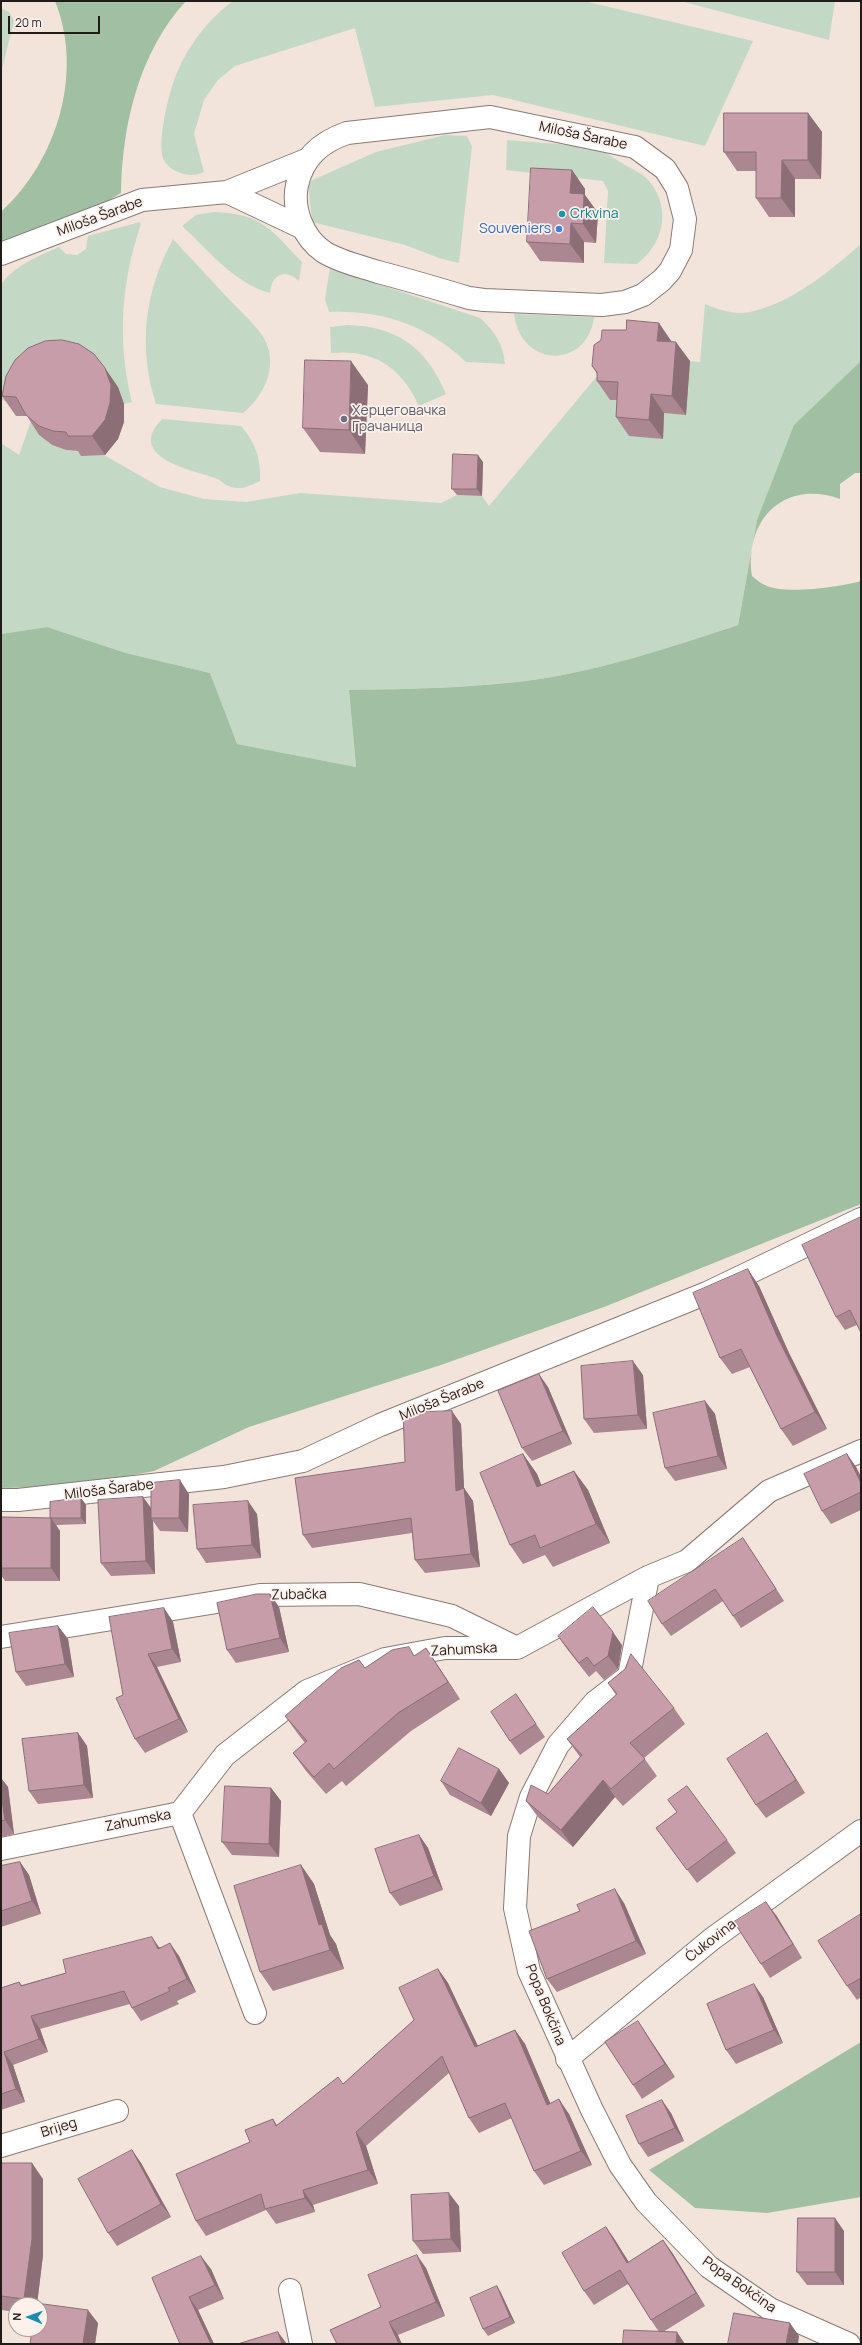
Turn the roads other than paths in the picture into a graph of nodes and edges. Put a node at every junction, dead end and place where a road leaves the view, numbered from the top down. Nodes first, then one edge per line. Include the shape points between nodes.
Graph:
1 (306, 160) junction
2 (227, 192) junction
3 (303, 228) junction
4 (1, 254) edge
5 (861, 1219) edge
6 (861, 1452) edge
7 (1, 1500) edge
8 (648, 1577) junction
9 (1, 1637) edge
10 (517, 1648) junction
11 (180, 1813) junction
12 (861, 1831) edge
13 (1, 1849) edge
14 (255, 2013) dead end
15 (567, 2059) junction
16 (117, 2111) dead end
17 (1, 2146) edge
18 (290, 2290) dead end
19 (301, 2344) edge
20 (849, 2344) edge

1 - 2 street
1 - 3 street, Miloša Šarabe via 299,174 296,191 296,209
1 - 3 street, Miloša Šarabe via 328,140 346,132 490,116 635,147 665,169 677,188 686,219 681,250 662,280 643,295 625,302 602,305 469,298 344,261 324,252 310,240
2 - 3 street
2 - 4 street, Miloša Šarabe via 142,200
5 - 7 street, Miloša Šarabe via 707,1294 380,1425 303,1460 224,1477
6 - 8 street, Zahumska via 769,1492 687,1561
8 - 10 street, Zahumska
8 - 15 street, Popa Bokčina via 629,1676 595,1702 558,1745 531,1797 519,1836 515,1908 529,1971
9 - 10 street, Zubačka via 260,1596 359,1594 452,1616
10 - 11 street, Zahumska via 445,1648 386,1659 307,1692 225,1755
11 - 13 street, Zahumska
11 - 14 street
12 - 15 street, Ćukovina via 712,1939
15 - 20 street, Popa Bokčina via 620,2165 646,2202 709,2267 770,2309
16 - 17 street, Brijeg
18 - 19 street

